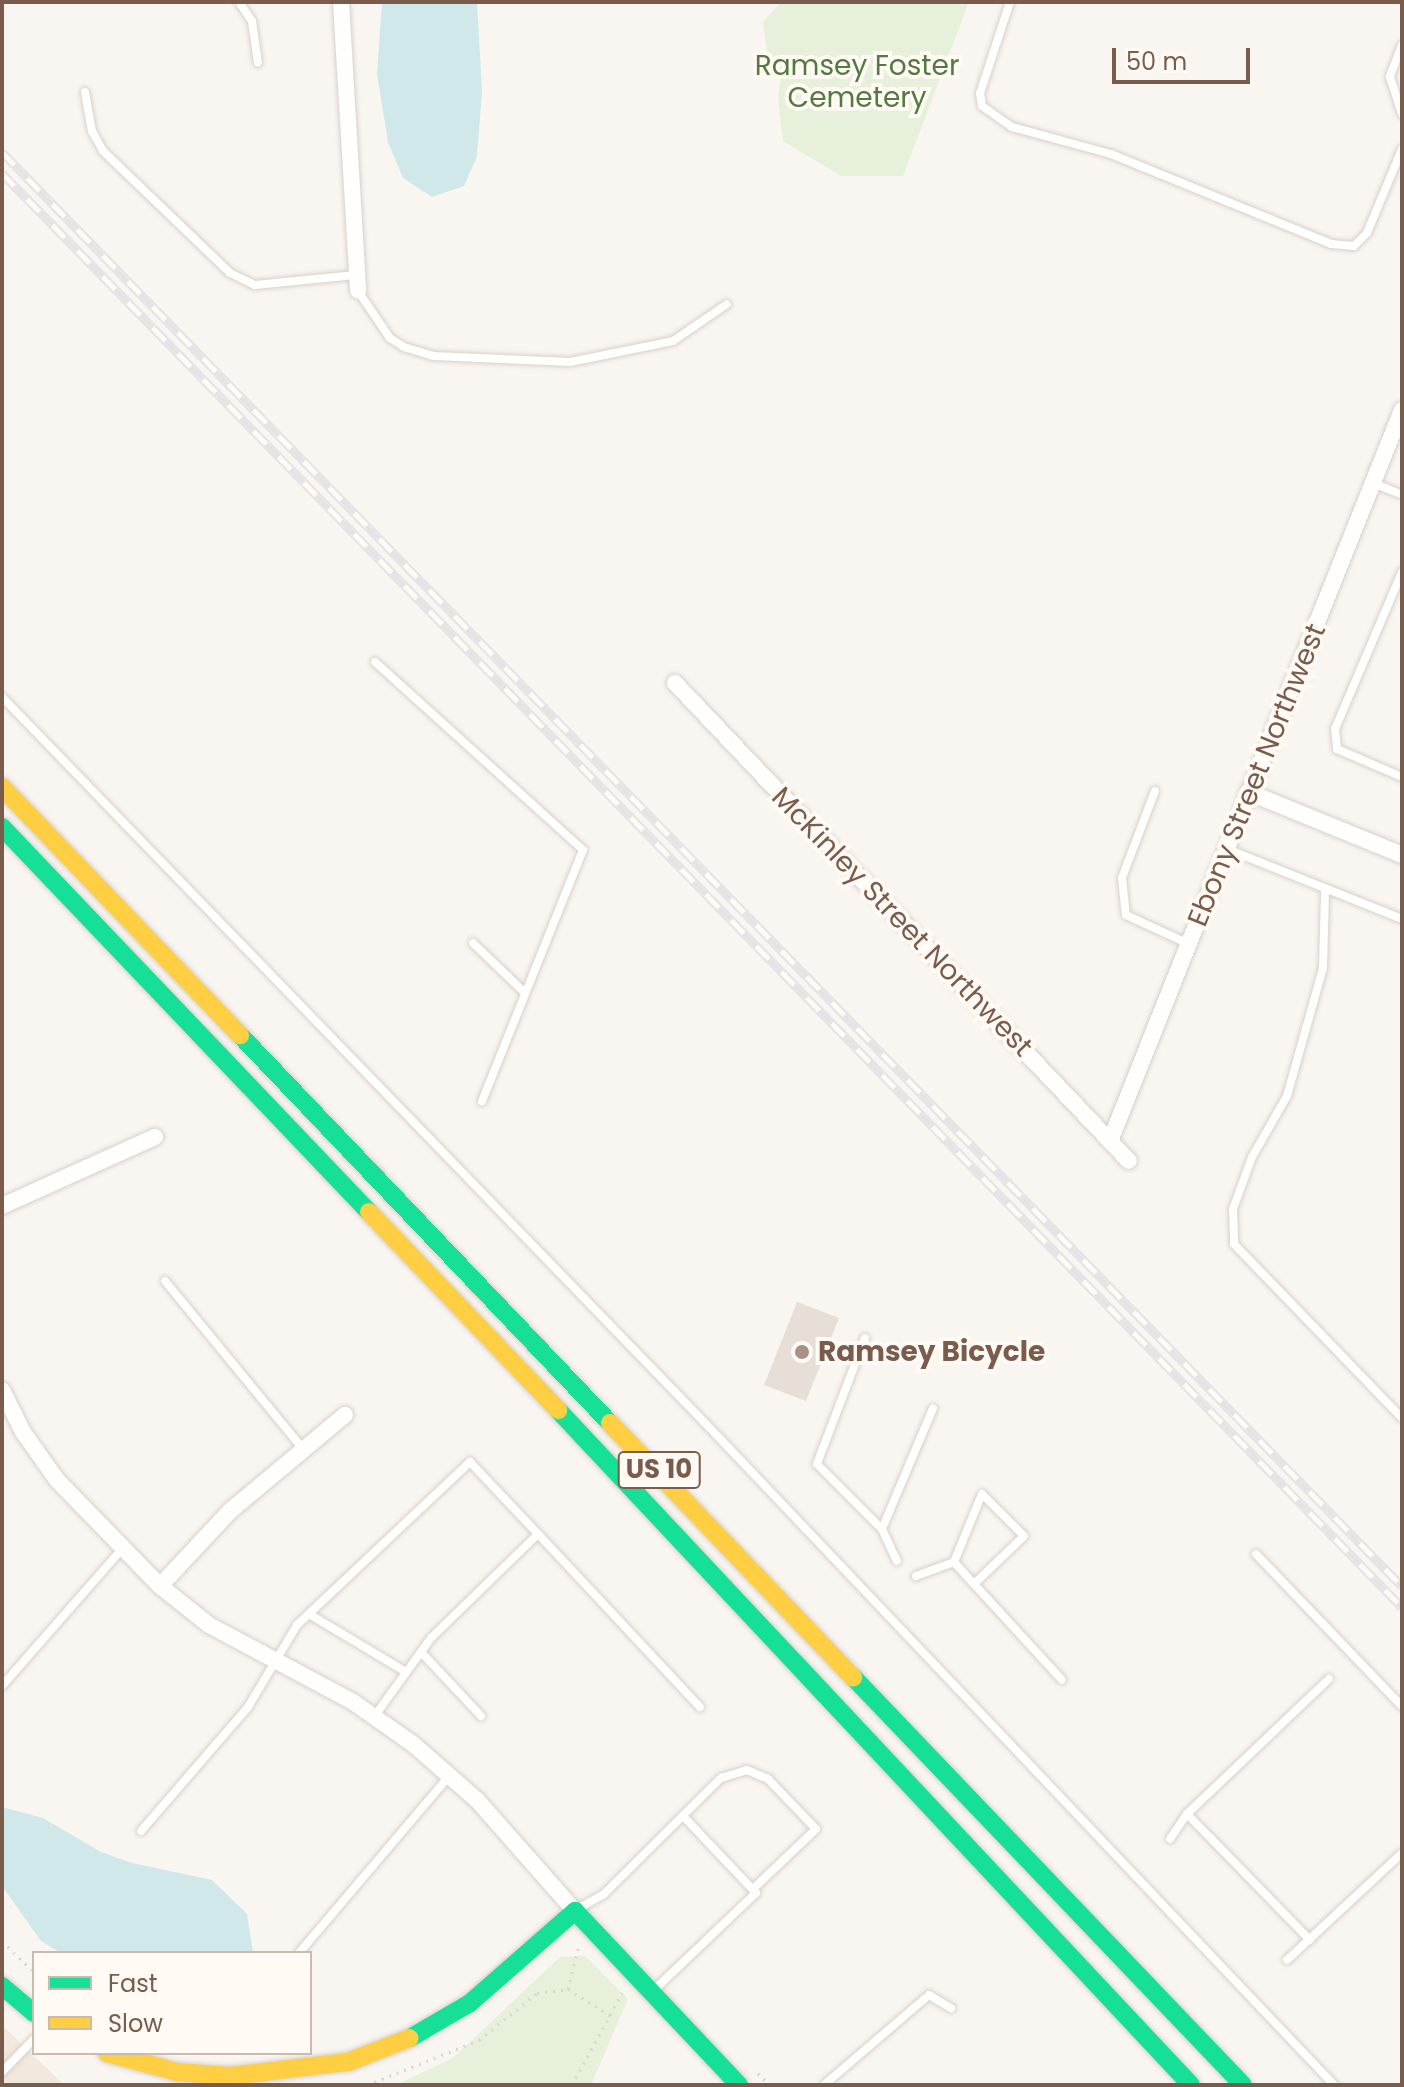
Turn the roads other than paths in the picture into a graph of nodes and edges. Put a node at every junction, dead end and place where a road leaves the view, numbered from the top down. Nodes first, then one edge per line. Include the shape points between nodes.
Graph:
1 (239, 2) edge
2 (341, 2) edge
3 (1010, 2) edge
4 (1402, 45) edge
5 (258, 63) dead end
6 (85, 92) dead end
7 (1402, 114) edge
8 (1402, 149) edge
9 (358, 283) junction
10 (727, 304) dead end
11 (1402, 410) edge
12 (1373, 483) junction
13 (1402, 495) edge
14 (1402, 572) edge
15 (375, 662) dead end
16 (675, 683) dead end
17 (2, 697) edge
18 (1402, 777) edge
19 (2, 787) edge
20 (1155, 791) dead end
21 (1248, 792) junction
22 (2, 827) edge
23 (1227, 849) junction
24 (1402, 855) edge
25 (1325, 892) junction
26 (1402, 919) edge
27 (473, 943) dead end
28 (1189, 944) junction
29 (524, 992) junction
30 (482, 1101) dead end
31 (155, 1137) dead end
32 (1110, 1141) junction
33 (1129, 1161) dead end
34 (2, 1206) edge
35 (165, 1281) dead end
36 (865, 1338) dead end
37 (4, 1401) edge
38 (933, 1408) dead end
39 (345, 1415) dead end
40 (1402, 1418) edge
41 (302, 1448) junction
42 (882, 1529) junction
43 (538, 1534) junction
44 (122, 1549) junction
45 (1256, 1554) dead end
46 (897, 1561) dead end
47 (954, 1562) junction
48 (916, 1576) dead end
49 (974, 1584) junction
50 (160, 1586) junction
51 (309, 1614) junction
52 (421, 1652) junction
53 (277, 1662) junction
54 (406, 1672) junction
55 (1329, 1679) dead end
56 (1062, 1680) dead end
57 (2, 1686) edge
58 (1402, 1706) edge
59 (700, 1707) dead end
60 (481, 1716) dead end
61 (374, 1717) junction
62 (450, 1775) junction
63 (1187, 1814) junction
64 (683, 1816) junction
65 (141, 1831) dead end
66 (1170, 1839) dead end
67 (1402, 1853) edge
68 (753, 1889) junction
69 (575, 1911) junction
70 (1310, 1940) junction
71 (301, 1951) edge
72 (1287, 1960) dead end
73 (2, 1986) edge
74 (652, 1992) junction
75 (951, 2008) dead end
76 (32, 2011) edge
77 (32, 2041) edge
78 (113, 2055) edge
79 (2, 2072) edge
80 (176, 2078) edge
81 (739, 2085) edge
82 (824, 2085) edge
83 (1191, 2085) edge
84 (1243, 2085) edge
85 (1334, 2085) edge

1 - 5 lane via 252,21
2 - 9 street
3 - 8 lane via 980,93 982,106 1012,127 1111,154 1331,244 1354,246 1367,233
4 - 7 lane via 1390,77
6 - 9 lane via 92,131 103,151 230,273 255,285
9 - 10 lane via 390,338 434,356 570,362 673,341
11 - 12 street, Ebony Street Northwest
12 - 13 lane
12 - 21 street, Ebony Street Northwest
14 - 18 lane via 1335,729 1337,749
15 - 29 lane via 583,850
16 - 32 street, McKinley Street Northwest
17 - 85 lane via 709,1427
19 - 84 main road, US 10
20 - 28 lane via 1122,878 1126,915
21 - 23 street, Ebony Street Northwest
21 - 24 street
22 - 83 main road, US 10 via 814,1679
23 - 25 lane
23 - 28 street, Ebony Street Northwest
25 - 26 lane
25 - 40 lane via 1323,968 1287,1096 1252,1157 1233,1209 1234,1244
27 - 29 lane
28 - 32 street, Ebony Street Northwest
29 - 30 lane
31 - 34 street
32 - 33 street, McKinley Street Northwest
35 - 41 lane
36 - 42 lane via 817,1464
37 - 44 street via 57,1480
38 - 42 lane
39 - 41 street
41 - 50 street via 230,1511
42 - 46 lane
43 - 51 lane via 470,1462
43 - 52 lane
43 - 59 lane
44 - 50 street
44 - 57 lane
45 - 58 lane
47 - 48 lane
47 - 49 lane
47 - 49 lane via 982,1494 1024,1536
49 - 56 lane
50 - 53 street via 209,1625
51 - 53 lane
51 - 54 lane
52 - 54 lane
52 - 60 lane
53 - 61 street
53 - 65 lane via 248,1707
54 - 61 lane
55 - 63 lane
61 - 62 street
62 - 69 street
62 - 71 lane
63 - 66 lane
63 - 70 lane
64 - 68 lane
64 - 68 lane via 721,1778 747,1770 768,1779 816,1829
64 - 69 lane via 604,1894
67 - 70 lane
68 - 74 lane via 756,1893
69 - 74 main road
69 - 80 main road via 470,2003 385,2049 286,2073
70 - 72 lane
73 - 76 main road
74 - 81 main road
75 - 82 lane via 929,1995
77 - 79 lane
78 - 80 main road

